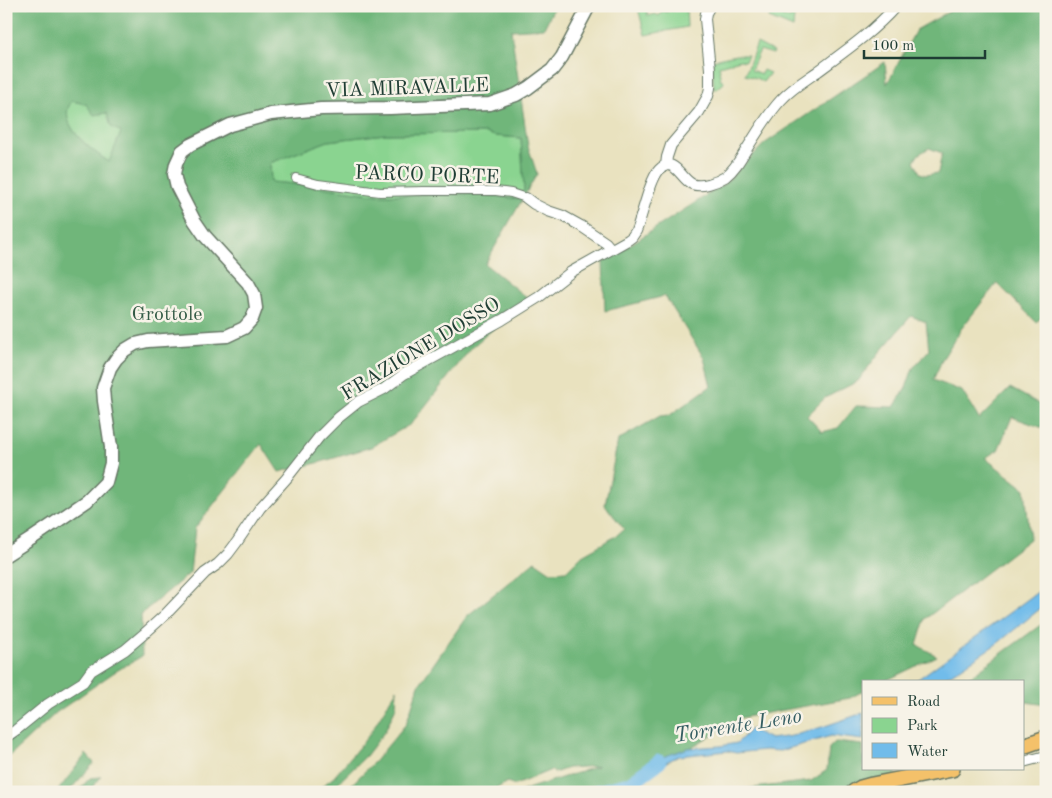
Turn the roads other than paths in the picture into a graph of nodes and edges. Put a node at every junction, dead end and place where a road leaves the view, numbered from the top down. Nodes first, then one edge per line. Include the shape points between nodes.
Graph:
1 (589, 6) edge
2 (710, 6) edge
3 (896, 6) edge
4 (666, 165) junction
5 (296, 178) dead end
6 (526, 198) joint
7 (609, 250) junction
8 (6, 555) edge
9 (6, 737) edge
10 (1046, 738) edge
11 (1024, 746) edge
12 (1046, 756) edge
13 (1024, 762) edge
14 (948, 770) edge
15 (869, 788) edge
16 (854, 792) edge

1 - 8 street, VIA MIRAVALLE via 552,70 528,88 504,100 490,104 321,109 271,114 230,125 182,151 174,174 177,187 194,220 248,283 256,308 252,319 244,328 227,336 148,340 125,350 110,368 103,388 112,463 106,482 87,501
2 - 4 street, FRAZIONE DOSSO via 705,19 710,76 708,96 699,112 670,146
3 - 4 street via 864,36 781,99 731,172 698,185 692,184 674,167
4 - 7 street, FRAZIONE DOSSO via 655,175 632,237
5 - 6 street, PARCO PORTE via 380,192 496,191
6 - 7 street via 581,226 606,243
7 - 9 street, FRAZIONE DOSSO via 571,272 527,305 404,374 338,418 260,508 228,554 205,572 166,614 125,650 91,671 83,682
10 - 11 main road
12 - 13 street
14 - 15 main road
15 - 16 main road

